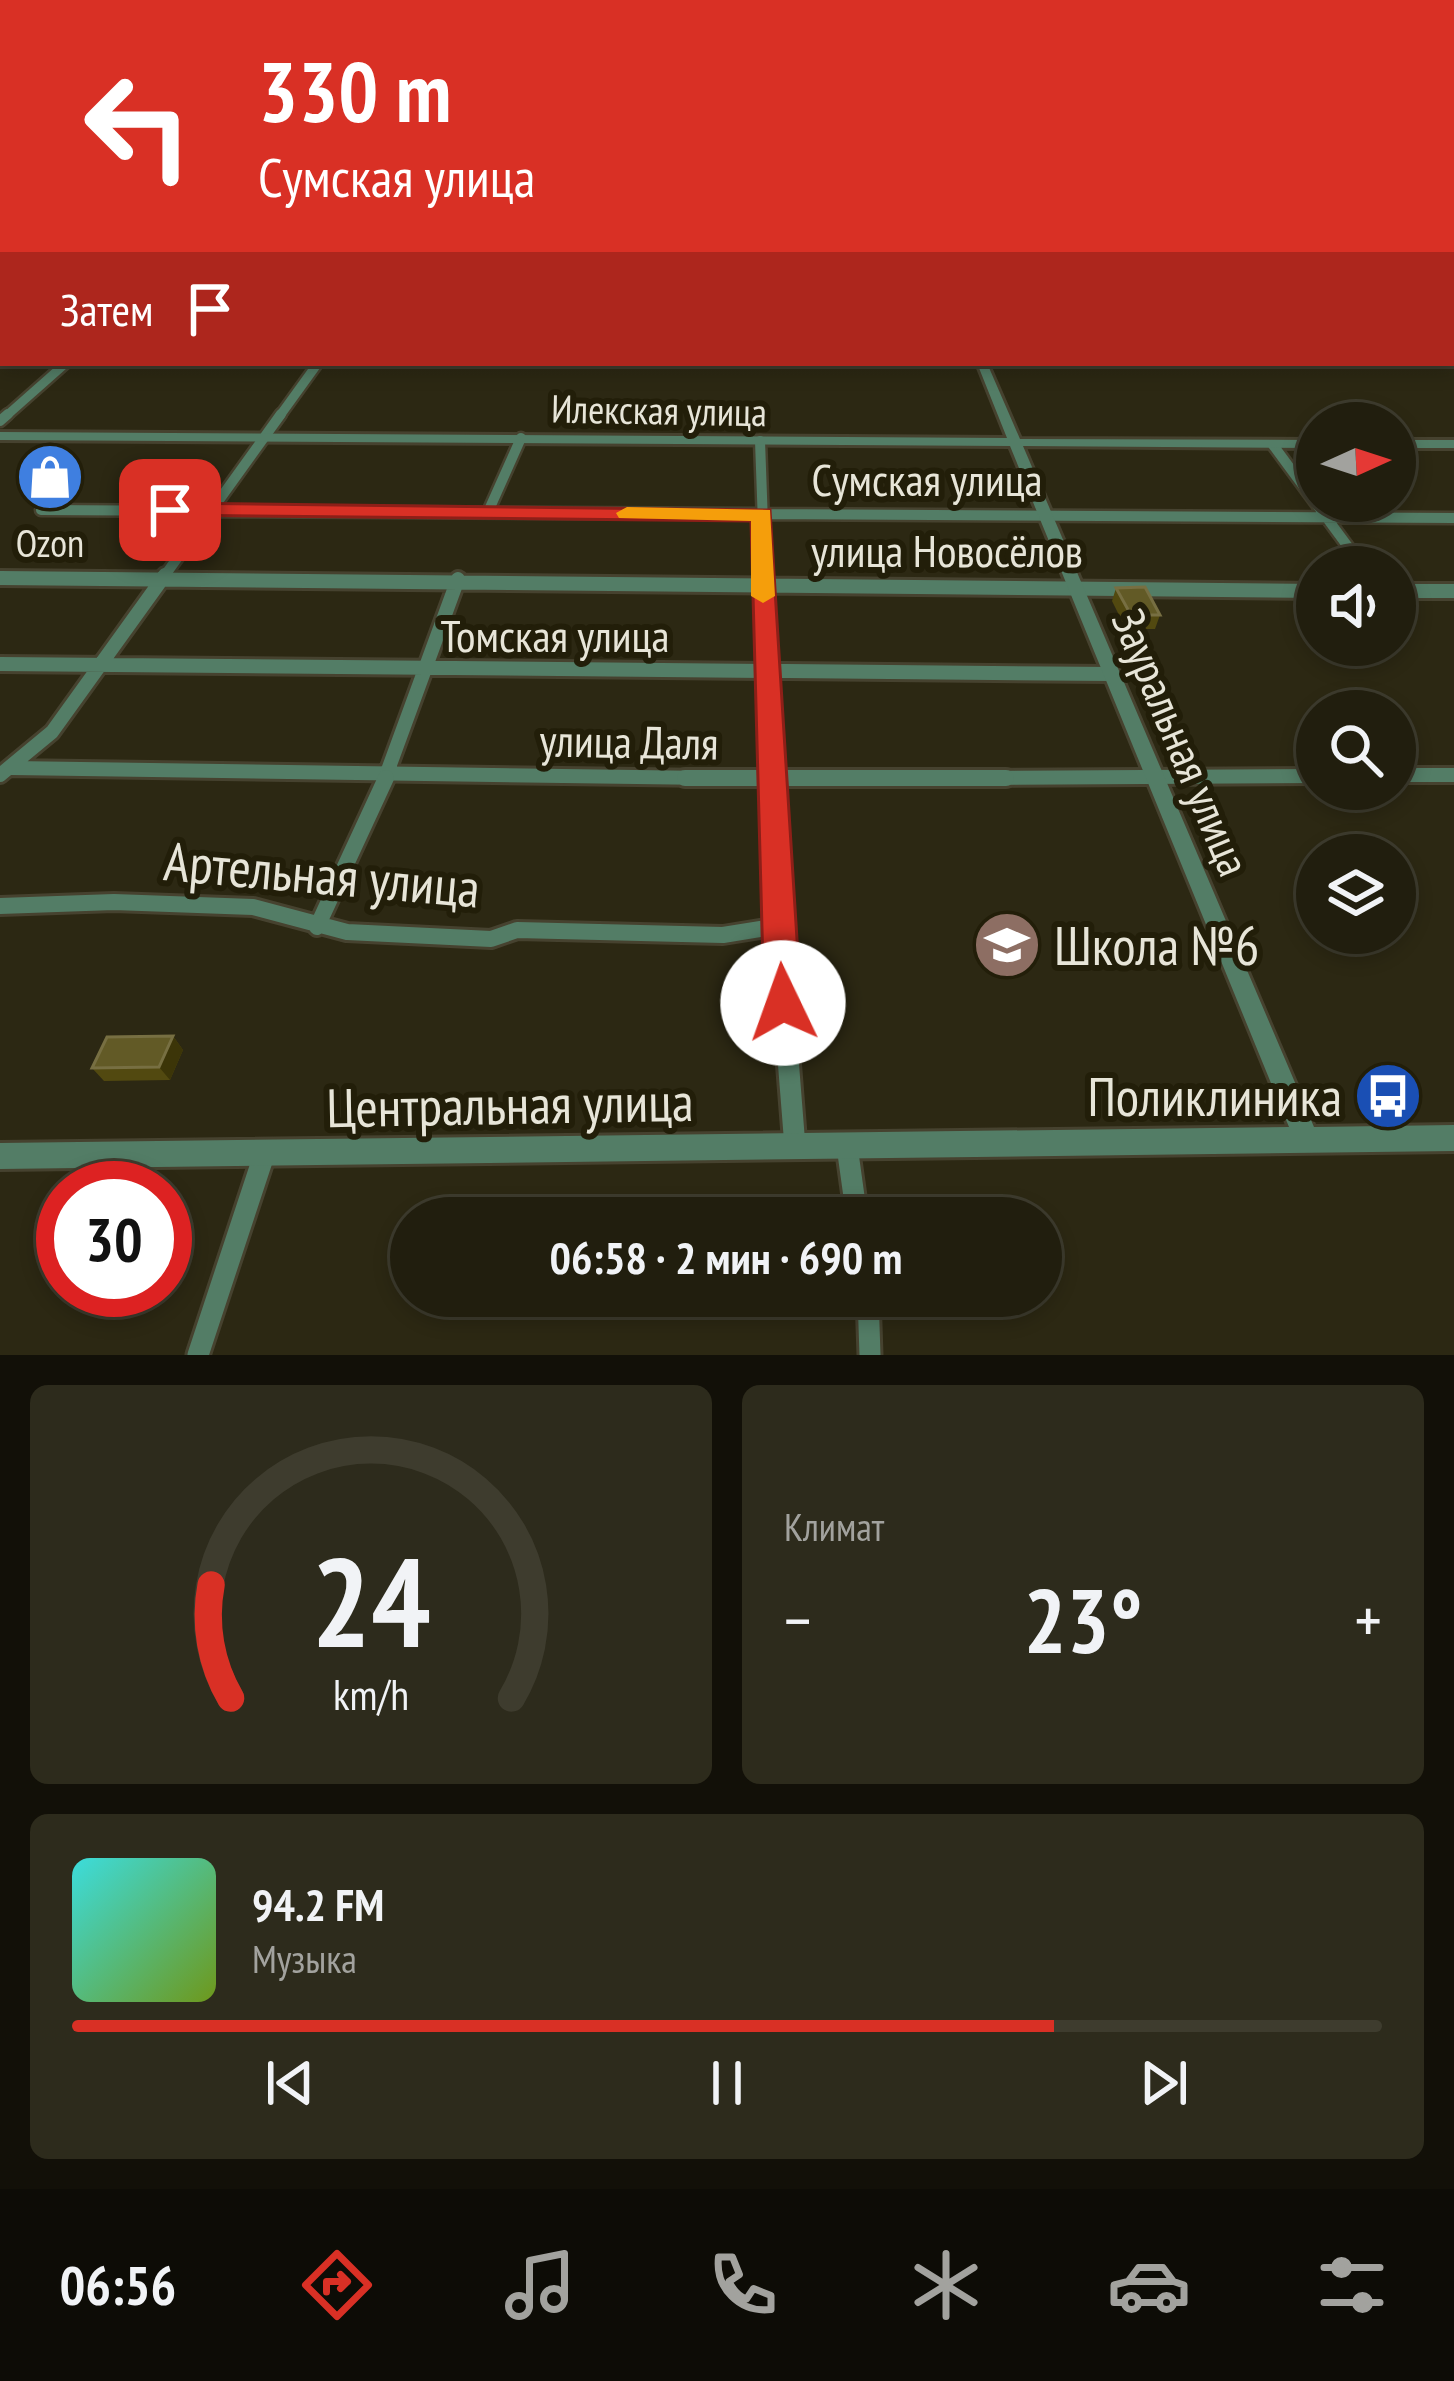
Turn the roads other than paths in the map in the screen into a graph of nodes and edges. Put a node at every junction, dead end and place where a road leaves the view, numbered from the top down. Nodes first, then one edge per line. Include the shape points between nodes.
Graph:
1 (63, 366) edge
2 (316, 366) edge
3 (983, 366) edge
4 (0, 421) edge
5 (0, 436) edge
6 (268, 436) junction
7 (521, 438) junction
8 (760, 441) junction
9 (1012, 443) junction
10 (1416, 444) edge
11 (1454, 444) edge
12 (1273, 445) junction
13 (1296, 445) edge
14 (1296, 475) edge
15 (40, 510) dead end
16 (213, 510) junction
17 (488, 512) junction
18 (1043, 514) junction
19 (762, 515) junction
20 (1296, 517) edge
21 (1416, 518) edge
22 (1454, 518) edge
23 (0, 578) edge
24 (164, 578) junction
25 (458, 579) junction
26 (763, 585) junction
27 (1074, 587) junction
28 (1296, 591) edge
29 (1416, 591) edge
30 (1454, 591) edge
31 (0, 664) edge
32 (103, 666) junction
33 (766, 669) junction
34 (423, 671) junction
35 (1110, 674) junction
36 (6, 772) edge
37 (388, 773) junction
38 (1454, 775) edge
39 (1296, 776) edge
40 (1416, 776) edge
41 (1154, 777) junction
42 (773, 779) junction
43 (0, 906) edge
44 (778, 926) junction
45 (317, 927) junction
46 (1454, 1138) edge
47 (1306, 1139) junction
48 (847, 1146) junction
49 (795, 1147) junction
50 (264, 1155) junction
51 (0, 1156) edge
52 (854, 1197) edge
53 (869, 1317) edge
54 (198, 1355) edge
55 (870, 1355) edge

1 - 4 street
2 - 6 street
3 - 9 street, Зауральная улица
5 - 6 street, Илекская улица
6 - 7 street, Илекская улица
6 - 16 street
7 - 8 street, Илекская улица
7 - 17 street
8 - 9 street, Илекская улица
8 - 19 street
9 - 12 street, Илекская улица
9 - 18 street, Зауральная улица
10 - 11 street
12 - 13 street, Илекская улица
12 - 14 street
15 - 16 street, Сумская улица
16 - 17 street, Сумская улица
16 - 24 street
17 - 19 street, Сумская улица
18 - 19 street, Сумская улица
18 - 20 street, Сумская улица
18 - 27 street, Зауральная улица
19 - 26 street
21 - 22 street, Сумская улица
23 - 24 street, улица Новосёлов
24 - 25 street, улица Новосёлов
24 - 32 street
25 - 26 street, улица Новосёлов
25 - 34 street
26 - 27 street, улица Новосёлов
26 - 33 street
27 - 28 street, улица Новосёлов
27 - 35 street, Зауральная улица
29 - 30 street
31 - 32 street, Томская улица
32 - 34 street, Томская улица
32 - 36 street via 52,732
33 - 34 street, Томская улица
33 - 35 street, Томская улица
33 - 42 street
34 - 37 street
35 - 41 street, Зауральная улица
36 - 37 street, улица Даля
37 - 42 street, улица Даля
37 - 45 street
38 - 40 street
39 - 41 street, улица Даля
41 - 42 street, улица Даля
41 - 47 street, Зауральная улица
42 - 44 street
43 - 45 street, Артельная улица via 253,907
44 - 45 street, Артельная улица via 723,935 517,930 491,939
44 - 49 street
46 - 47 street, Центральная улица
47 - 48 street, Центральная улица
48 - 49 street, Центральная улица
48 - 52 street
49 - 50 street, Центральная улица
50 - 51 street, Центральная улица
50 - 54 street
53 - 55 street

